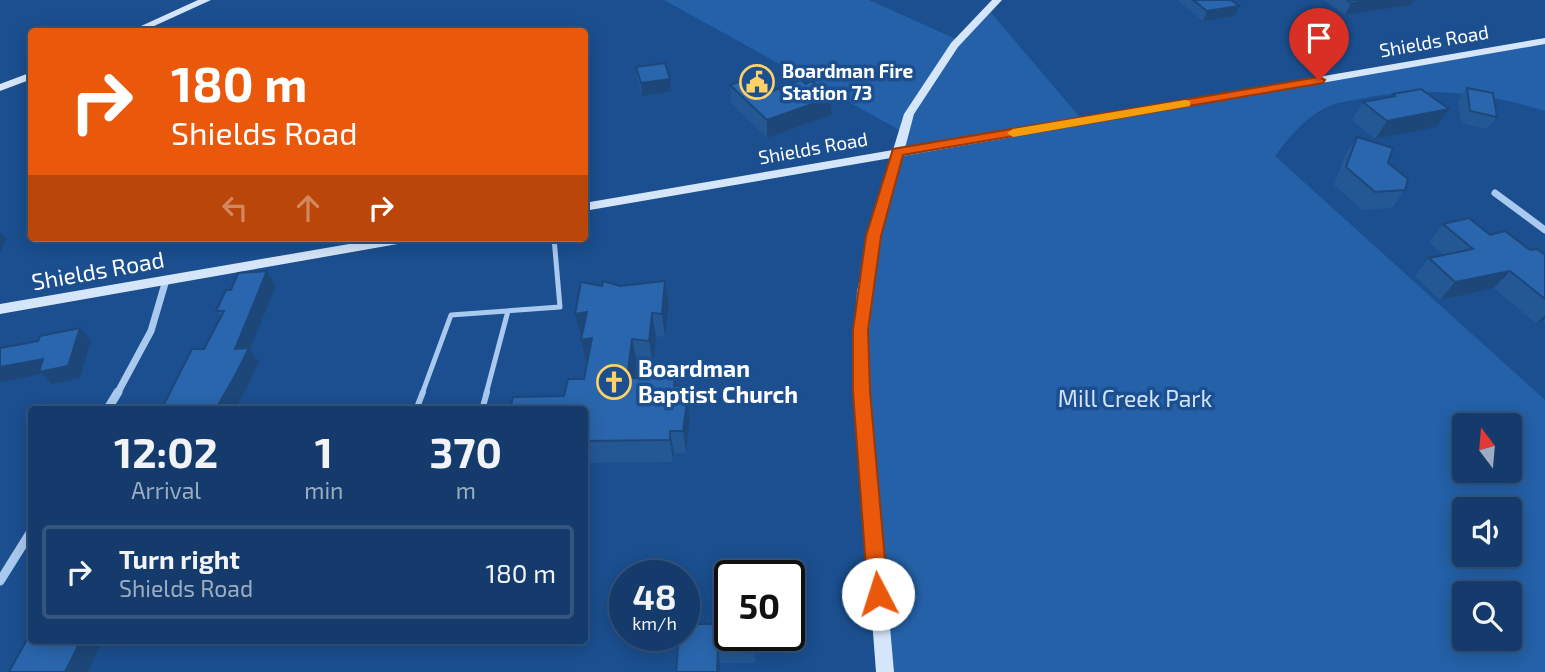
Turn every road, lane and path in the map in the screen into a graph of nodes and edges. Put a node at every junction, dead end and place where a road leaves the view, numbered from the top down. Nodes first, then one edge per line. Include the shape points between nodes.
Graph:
1 (206, 0) edge
2 (997, 0) edge
3 (141, 28) edge
4 (1545, 41) edge
5 (28, 77) edge
6 (0, 88) edge
7 (897, 152) junction
8 (1495, 193) dead end
9 (588, 207) edge
10 (1545, 230) edge
11 (386, 242) edge
12 (554, 242) edge
13 (166, 280) junction
14 (0, 309) edge
15 (508, 311) junction
16 (109, 406) edge
17 (417, 406) edge
18 (483, 406) edge
19 (28, 536) edge
20 (0, 581) edge
21 (886, 672) edge

1 - 3 main road
2 - 7 main road via 938,66 909,114
4 - 7 main road, Shields Road
5 - 6 main road
7 - 9 main road, Shields Road
7 - 21 main road via 874,236 860,330 866,464
8 - 10 street
11 - 13 main road, Shields Road
12 - 15 lane via 560,307
13 - 14 main road, Shields Road
13 - 16 street via 151,331
15 - 17 lane via 451,315
15 - 18 lane
19 - 20 street

